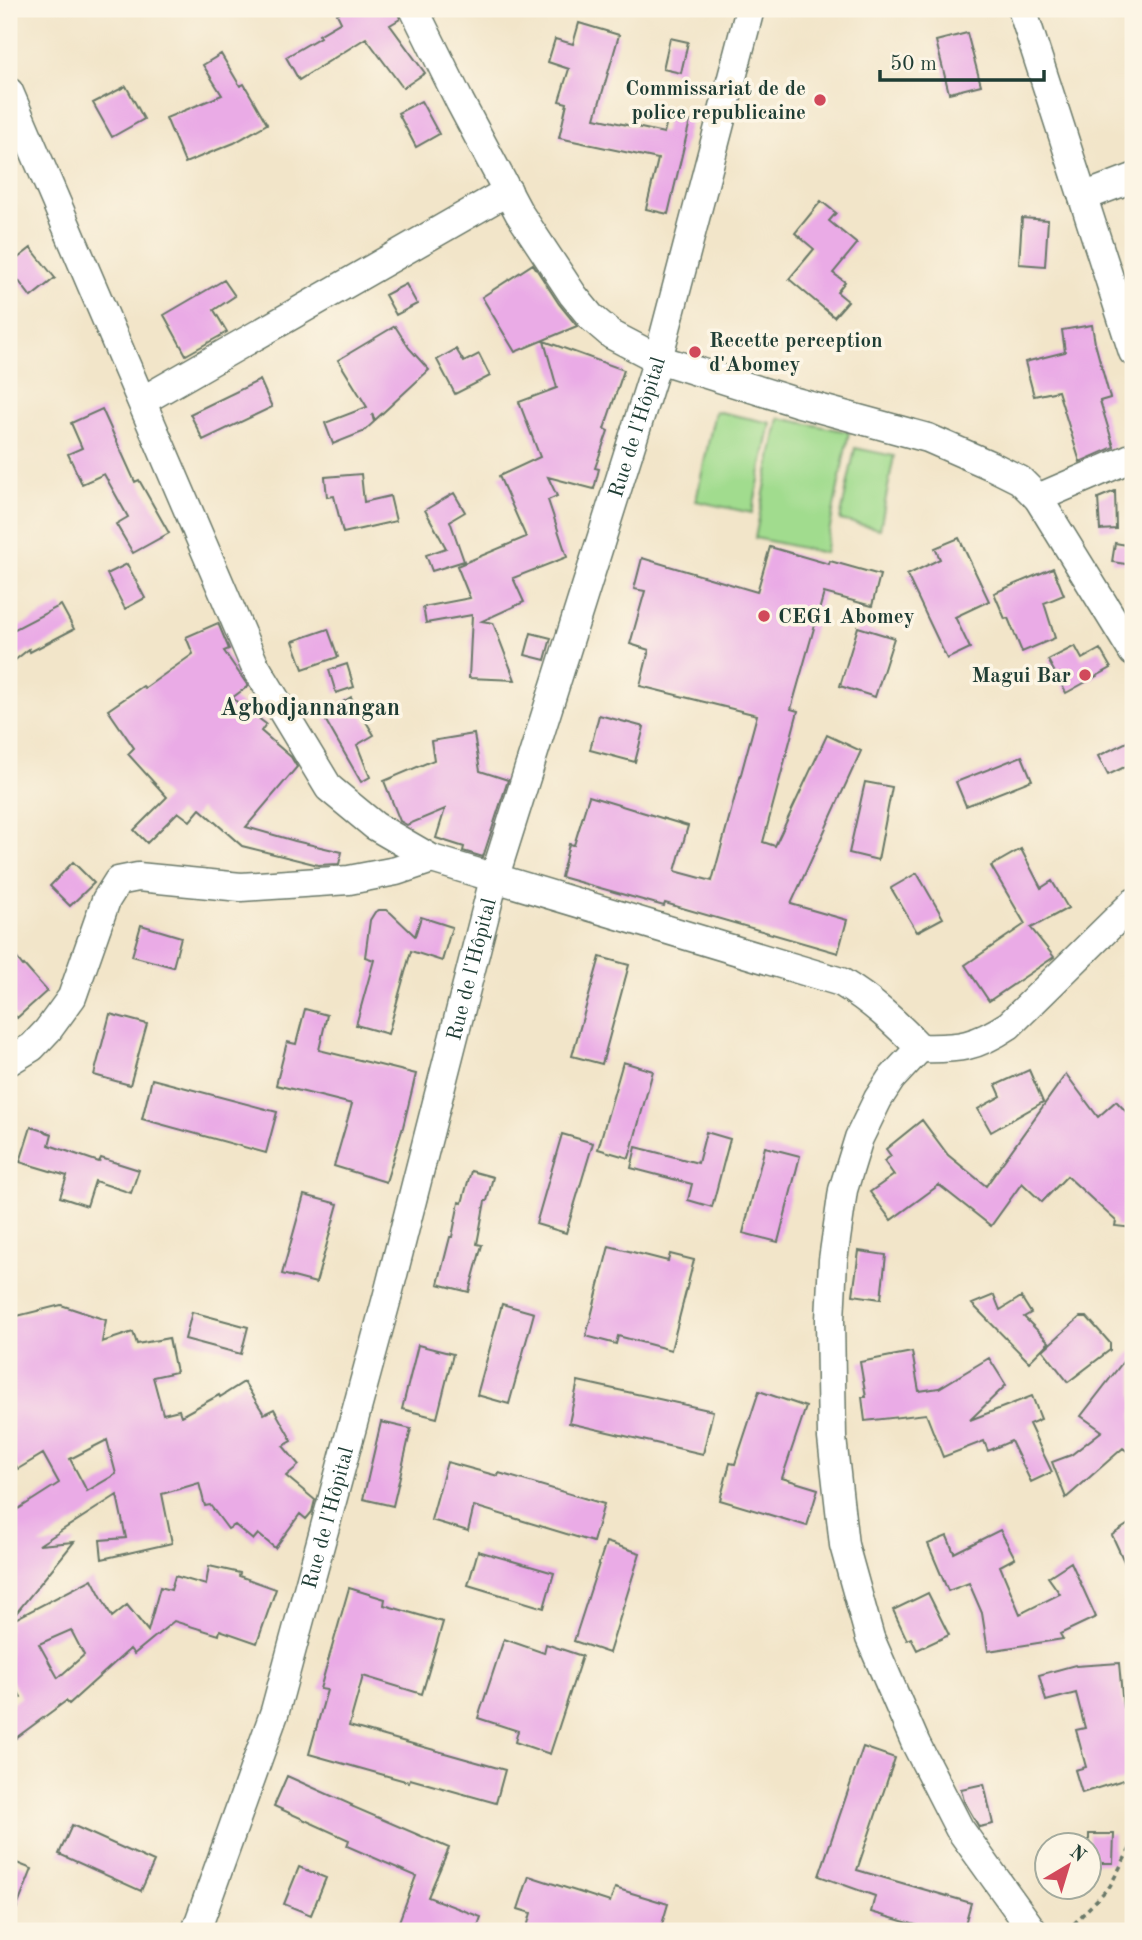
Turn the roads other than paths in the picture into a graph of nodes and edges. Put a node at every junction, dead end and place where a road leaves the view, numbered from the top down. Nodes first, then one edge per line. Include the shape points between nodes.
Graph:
1 (414, 9) edge
2 (750, 9) edge
3 (1022, 9) edge
4 (9, 92) edge
5 (1133, 178) edge
6 (508, 191) junction
7 (1083, 197) junction
8 (1133, 352) edge
9 (658, 359) junction
10 (142, 401) junction
11 (1133, 457) edge
12 (1038, 498) junction
13 (1133, 652) edge
14 (432, 859) junction
15 (494, 878) junction
16 (1133, 903) edge
17 (920, 1048) junction
18 (9, 1061) edge
19 (196, 1931) edge
20 (1032, 1931) edge

1 - 6 street
2 - 9 street, Rue de l'Hôpital
3 - 7 street
4 - 10 street
5 - 7 street
6 - 9 street via 591,317 612,335
6 - 10 street
7 - 8 street
9 - 12 street via 928,438 1020,480
9 - 15 street, Rue de l'Hôpital
10 - 14 street via 254,664 329,788 375,825
11 - 12 street
12 - 13 street
14 - 15 street
14 - 18 street via 349,880 241,887 138,877 118,881 106,900 72,997 32,1047
15 - 17 street via 841,982 866,997
15 - 19 street, Rue de l'Hôpital via 275,1711
16 - 17 street via 1009,1025 972,1044
17 - 20 street via 891,1079 859,1138 843,1191 832,1260 832,1438 844,1545 870,1638 916,1744 959,1828

